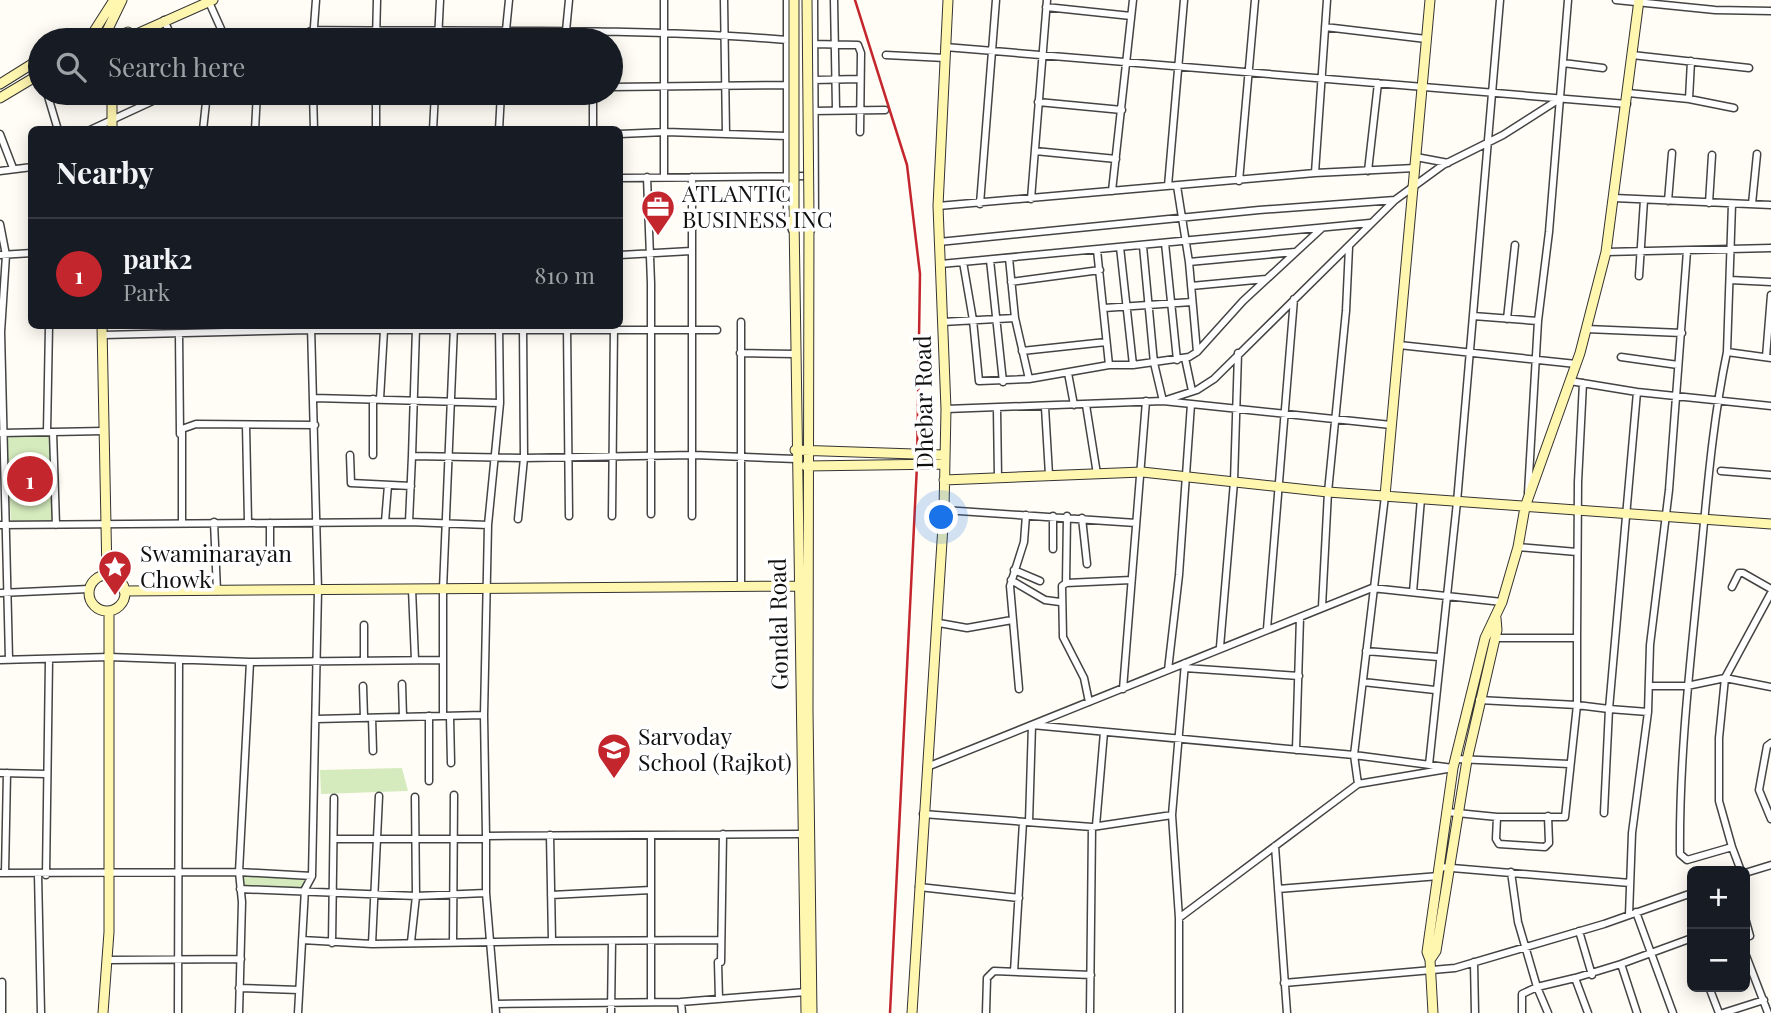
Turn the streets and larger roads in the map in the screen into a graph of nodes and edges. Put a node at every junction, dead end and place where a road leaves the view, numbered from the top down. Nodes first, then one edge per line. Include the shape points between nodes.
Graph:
1 (114, 0) edge
2 (122, 0) edge
3 (316, 0) edge
4 (377, 0) edge
5 (440, 0) edge
6 (509, 0) edge
7 (569, 0) edge
8 (664, 0) edge
9 (724, 0) edge
10 (787, 0) edge
11 (794, 0) edge
12 (807, 0) edge
13 (814, 0) edge
14 (834, 0) edge
15 (948, 0) edge
16 (996, 0) edge
17 (1133, 0) edge
18 (1184, 0) edge
19 (1255, 0) edge
20 (1327, 0) edge
21 (1430, 0) edge
22 (1500, 0) edge
23 (1568, 0) edge
24 (1616, 0) edge
25 (211, 1) edge
26 (1639, 1) edge
27 (1046, 3) edge
28 (1771, 11) edge
29 (1131, 16) junction
30 (162, 21) junction
31 (1325, 27) junction
32 (96, 28) edge
33 (116, 28) edge
34 (152, 28) edge
35 (166, 28) edge
36 (221, 28) edge
37 (313, 28) edge
38 (376, 28) edge
39 (439, 28) edge
40 (506, 28) edge
41 (566, 28) edge
42 (623, 33) edge
43 (664, 34) junction
44 (724, 35) junction
45 (1426, 39) junction
46 (787, 40) junction
47 (813, 44) junction
48 (835, 46) junction
49 (945, 47) junction
50 (992, 51) junction
51 (886, 55) dead end
52 (1042, 55) junction
53 (1632, 55) junction
54 (944, 58) junction
55 (1690, 61) junction
56 (1128, 62) junction
57 (1563, 63) junction
58 (28, 66) edge
59 (1178, 66) junction
60 (1603, 68) dead end
61 (1749, 68) dead end
62 (1249, 72) junction
63 (834, 78) junction
64 (1322, 78) junction
65 (860, 79) junction
66 (813, 80) junction
67 (28, 81) edge
68 (1378, 83) junction
69 (0, 84) edge
70 (724, 85) junction
71 (788, 85) junction
72 (663, 86) junction
73 (623, 87) edge
74 (1422, 87) junction
75 (1492, 93) junction
76 (1628, 93) junction
77 (0, 98) edge
78 (1561, 98) junction
79 (1689, 99) junction
80 (1038, 102) junction
81 (1627, 104) junction
82 (51, 105) edge
83 (112, 105) edge
84 (143, 105) edge
85 (205, 105) edge
86 (256, 105) edge
87 (313, 105) edge
88 (376, 105) edge
89 (434, 105) edge
90 (500, 105) edge
91 (593, 105) edge
92 (1734, 108) dead end
93 (836, 109) junction
94 (860, 109) junction
95 (885, 110) dead end
96 (1122, 110) junction
97 (812, 111) junction
98 (113, 118) junction
99 (57, 126) edge
100 (98, 126) edge
101 (112, 126) edge
102 (203, 126) edge
103 (255, 126) edge
104 (314, 126) edge
105 (376, 126) edge
106 (433, 126) edge
107 (499, 126) edge
108 (593, 126) edge
109 (666, 132) junction
110 (860, 132) dead end
111 (0, 134) edge
112 (623, 134) edge
113 (726, 134) junction
114 (787, 136) junction
115 (1486, 143) junction
116 (1035, 151) junction
117 (1672, 153) dead end
118 (1757, 154) dead end
119 (1712, 155) dead end
120 (1416, 157) junction
121 (1116, 159) junction
122 (28, 163) edge
123 (1448, 163) junction
124 (23, 166) junction
125 (28, 167) edge
126 (13, 168) junction
127 (1415, 168) junction
128 (1368, 171) junction
129 (0, 172) edge
130 (1315, 173) junction
131 (814, 176) junction
132 (647, 177) junction
133 (664, 177) junction
134 (692, 177) junction
135 (788, 177) junction
136 (623, 178) edge
137 (1240, 181) junction
138 (1168, 186) junction
139 (1177, 186) junction
140 (1413, 187) junction
141 (1112, 191) junction
142 (1614, 198) junction
143 (1031, 199) junction
144 (1395, 200) junction
145 (1644, 200) junction
146 (1668, 201) junction
147 (1709, 203) junction
148 (980, 204) junction
149 (1732, 204) junction
150 (1752, 204) junction
151 (938, 205) junction
152 (1771, 205) edge
153 (1183, 219) junction
154 (1370, 223) junction
155 (0, 224) edge
156 (1324, 226) junction
157 (794, 235) junction
158 (809, 235) junction
159 (1186, 241) junction
160 (939, 242) junction
161 (1165, 243) junction
162 (1143, 246) junction
163 (1515, 246) dead end
164 (1120, 247) junction
165 (1349, 247) junction
166 (1771, 248) edge
167 (1732, 249) junction
168 (1097, 250) junction
169 (691, 251) junction
170 (1297, 251) junction
171 (1687, 251) junction
172 (1606, 252) junction
173 (1641, 252) junction
174 (28, 253) edge
175 (650, 254) junction
176 (3, 255) edge
177 (623, 255) edge
178 (1009, 258) junction
179 (990, 260) junction
180 (963, 262) junction
181 (1189, 262) junction
182 (941, 264) junction
183 (1100, 270) junction
184 (1639, 276) dead end
185 (1267, 278) junction
186 (1730, 280) junction
187 (1011, 282) junction
188 (1771, 282) edge
189 (1191, 286) junction
190 (1771, 295) edge
191 (1294, 299) junction
192 (1192, 302) junction
193 (1172, 303) junction
194 (1150, 305) junction
195 (1127, 306) junction
196 (1104, 308) junction
197 (1473, 316) junction
198 (1015, 318) junction
199 (997, 319) junction
200 (1507, 319) junction
201 (973, 320) junction
202 (1538, 321) junction
203 (741, 322) dead end
204 (942, 322) junction
205 (623, 327) edge
206 (650, 328) junction
207 (693, 328) junction
208 (49, 329) edge
209 (136, 329) edge
210 (254, 329) edge
211 (311, 329) edge
212 (348, 329) edge
213 (400, 329) edge
214 (416, 329) edge
215 (454, 329) edge
216 (499, 329) edge
217 (523, 329) edge
218 (567, 329) edge
219 (614, 329) edge
220 (1586, 329) junction
221 (102, 330) edge
222 (384, 330) junction
223 (717, 330) dead end
224 (1, 332) edge
225 (1682, 333) junction
226 (179, 334) junction
227 (135, 335) junction
228 (1106, 342) junction
229 (1399, 345) junction
230 (1022, 351) junction
231 (1197, 352) junction
232 (1727, 352) junction
233 (740, 353) junction
234 (794, 354) junction
235 (1238, 354) junction
236 (1470, 355) junction
237 (1621, 358) dead end
238 (1769, 358) edge
239 (1181, 359) junction
240 (1536, 361) junction
241 (1154, 363) junction
242 (1576, 364) junction
243 (1109, 365) junction
244 (1133, 365) junction
245 (1678, 365) junction
246 (1068, 373) junction
247 (1029, 379) junction
248 (1570, 381) junction
249 (1003, 382) junction
250 (1583, 383) junction
251 (1192, 391) junction
252 (1637, 392) junction
253 (1677, 396) junction
254 (314, 397) junction
255 (377, 399) junction
256 (449, 399) junction
257 (413, 400) junction
258 (1717, 400) junction
259 (1146, 401) junction
260 (1163, 401) junction
261 (500, 403) junction
262 (1191, 404) junction
263 (1074, 405) junction
264 (1086, 405) junction
265 (1771, 406) edge
266 (1045, 407) junction
267 (1235, 408) junction
268 (946, 409) junction
269 (997, 409) junction
270 (1286, 414) junction
271 (1335, 418) junction
272 (246, 425) junction
273 (315, 425) junction
274 (1391, 425) junction
275 (104, 430) junction
276 (50, 432) junction
277 (2, 433) edge
278 (180, 436) junction
279 (810, 449) junction
280 (349, 455) dead end
281 (694, 455) junction
282 (373, 456) dead end
283 (412, 456) junction
284 (449, 456) junction
285 (496, 456) junction
286 (568, 456) junction
287 (610, 456) junction
288 (652, 456) junction
289 (741, 457) junction
290 (524, 458) junction
291 (796, 458) junction
292 (944, 459) junction
293 (810, 466) junction
294 (1721, 471) dead end
295 (1142, 472) junction
296 (1097, 474) junction
297 (1049, 475) junction
298 (1771, 475) edge
299 (1186, 477) junction
300 (998, 478) junction
301 (944, 480) junction
302 (1234, 482) junction
303 (388, 485) junction
304 (411, 486) junction
305 (1280, 488) junction
306 (1328, 492) junction
307 (1385, 496) junction
308 (1421, 499) junction
309 (1457, 502) junction
310 (1527, 503) junction
311 (944, 510) junction
312 (1577, 511) junction
313 (651, 514) dead end
314 (1626, 514) junction
315 (1026, 515) junction
316 (569, 516) dead end
317 (612, 516) dead end
318 (692, 516) dead end
319 (1053, 516) junction
320 (1067, 516) junction
321 (1666, 517) junction
322 (1082, 518) junction
323 (518, 519) dead end
324 (1704, 520) junction
325 (214, 522) junction
326 (248, 522) junction
327 (385, 522) junction
328 (409, 522) junction
329 (182, 523) junction
330 (270, 523) junction
331 (1136, 523) junction
332 (3, 524) edge
333 (316, 524) junction
334 (1771, 524) edge
335 (56, 525) junction
336 (106, 525) junction
337 (488, 525) junction
338 (447, 526) junction
339 (1518, 547) junction
340 (1053, 549) dead end
341 (1577, 552) junction
342 (271, 554) dead end
343 (1087, 564) dead end
344 (1014, 570) junction
345 (107, 575) junction
346 (1011, 580) junction
347 (1131, 580) junction
348 (1040, 581) dead end
349 (1066, 583) junction
350 (799, 586) junction
351 (810, 586) junction
352 (741, 587) junction
353 (1732, 587) dead end
354 (1372, 588) junction
355 (89, 589) junction
356 (412, 589) junction
357 (443, 589) junction
358 (487, 589) junction
359 (318, 590) junction
360 (124, 591) junction
361 (217, 591) junction
362 (1771, 591) edge
363 (1413, 592) junction
364 (4, 593) edge
365 (1447, 595) junction
366 (1502, 602) junction
367 (1060, 603) junction
368 (1322, 607) junction
369 (109, 611) junction
370 (1300, 617) junction
371 (1012, 620) junction
372 (939, 623) junction
373 (364, 625) dead end
374 (1267, 629) junction
375 (1491, 638) junction
376 (1577, 638) junction
377 (1220, 648) junction
378 (1366, 651) junction
379 (109, 657) junction
380 (1438, 657) junction
381 (9, 659) junction
382 (0, 660) edge
383 (49, 660) junction
384 (179, 660) junction
385 (317, 660) junction
386 (364, 660) junction
387 (415, 660) junction
388 (442, 660) junction
389 (250, 662) junction
390 (1185, 666) junction
391 (1168, 670) junction
392 (1298, 676) junction
393 (1725, 678) junction
394 (1363, 682) junction
395 (402, 684) dead end
396 (363, 686) dead end
397 (1651, 686) junction
398 (1687, 686) junction
399 (1771, 687) edge
400 (1019, 689) dead end
401 (1123, 689) junction
402 (1436, 690) junction
403 (1470, 700) junction
404 (1481, 700) junction
405 (1089, 702) junction
406 (1577, 705) junction
407 (1609, 709) junction
408 (1648, 712) junction
409 (484, 715) junction
410 (429, 716) junction
411 (447, 716) junction
412 (403, 717) junction
413 (364, 718) junction
414 (372, 718) junction
415 (316, 719) junction
416 (1032, 724) junction
417 (1104, 732) junction
418 (1179, 740) junction
419 (1771, 743) edge
420 (1296, 750) junction
421 (373, 751) dead end
422 (1354, 755) junction
423 (1467, 760) junction
424 (451, 763) dead end
425 (1454, 764) junction
426 (1569, 764) junction
427 (1429, 765) junction
428 (926, 767) junction
429 (3, 773) edge
430 (47, 774) junction
431 (429, 781) dead end
432 (1358, 784) junction
433 (454, 795) dead end
434 (379, 796) dead end
435 (415, 797) dead end
436 (334, 798) dead end
437 (1447, 812) junction
438 (1458, 813) junction
439 (1604, 813) dead end
440 (923, 814) junction
441 (1172, 815) junction
442 (1548, 816) junction
443 (1497, 817) junction
444 (1771, 819) edge
445 (1026, 822) junction
446 (1094, 827) junction
447 (723, 834) junction
448 (801, 834) junction
449 (550, 835) junction
450 (651, 835) junction
451 (486, 837) junction
452 (453, 838) junction
453 (334, 839) junction
454 (414, 839) junction
455 (377, 840) junction
456 (1275, 846) junction
457 (1732, 847) junction
458 (1771, 865) edge
459 (1740, 866) edge
460 (1442, 870) junction
461 (1750, 870) edge
462 (239, 872) junction
463 (1511, 872) junction
464 (2, 873) edge
465 (109, 873) junction
466 (42, 874) junction
467 (178, 874) junction
468 (312, 876) junction
469 (1630, 883) junction
470 (919, 887) junction
471 (240, 889) junction
472 (305, 889) junction
473 (1278, 889) junction
474 (651, 890) junction
475 (486, 892) junction
476 (333, 894) junction
477 (377, 894) junction
478 (453, 894) junction
479 (551, 895) junction
480 (1687, 895) edge
481 (416, 896) junction
482 (1019, 898) junction
483 (1633, 914) junction
484 (1179, 918) junction
485 (1579, 931) junction
486 (302, 940) junction
487 (721, 940) junction
488 (1687, 940) edge
489 (453, 941) junction
490 (552, 941) junction
491 (612, 941) junction
492 (650, 941) junction
493 (411, 942) junction
494 (492, 942) junction
495 (332, 943) junction
496 (372, 944) junction
497 (1525, 946) junction
498 (1653, 950) junction
499 (240, 959) junction
500 (107, 960) junction
501 (178, 960) junction
502 (1474, 962) junction
503 (1621, 964) junction
504 (1750, 965) edge
505 (1014, 972) junction
506 (1430, 972) junction
507 (1091, 975) junction
508 (1592, 975) junction
509 (1575, 978) junction
510 (2, 982) dead end
511 (1284, 983) junction
512 (1537, 987) junction
513 (239, 988) junction
514 (299, 990) junction
515 (806, 992) junction
516 (1711, 992) edge
517 (719, 999) junction
518 (1764, 1000) junction
519 (651, 1002) junction
520 (681, 1002) junction
521 (611, 1003) junction
522 (496, 1004) junction
523 (2, 1013) edge
524 (41, 1013) edge
525 (103, 1013) edge
526 (178, 1013) edge
527 (239, 1013) edge
528 (298, 1013) edge
529 (496, 1013) edge
530 (611, 1013) edge
531 (682, 1013) edge
532 (806, 1013) edge
533 (813, 1013) edge
534 (912, 1013) edge
535 (986, 1013) edge
536 (1090, 1013) edge
537 (1179, 1013) edge
538 (1287, 1013) edge
539 (1433, 1013) edge
540 (1475, 1013) edge
541 (1522, 1013) edge
542 (1548, 1013) edge
543 (1588, 1013) edge
544 (1637, 1013) edge
545 (1673, 1013) edge
546 (1721, 1013) edge
547 (1768, 1013) edge

1 - 32 street
2 - 33 street
3 - 37 street
4 - 38 street
5 - 39 street
6 - 40 street
7 - 41 street
8 - 43 street
9 - 44 street
10 - 46 street
11 - 157 street, Gondal Road, bridge
12 - 158 street, Gondal Road, bridge
13 - 47 street
14 - 48 street
15 - 49 street, Dhebar Road
16 - 50 street
17 - 29 street
18 - 59 street
19 - 62 street
20 - 31 street
21 - 45 street
22 - 75 street
23 - 57 street
24 - 26 street
25 - 30 street
25 - 36 street
26 - 28 street
26 - 53 street
27 - 29 street
27 - 52 street
29 - 56 street
30 - 34 street
30 - 35 street
31 - 45 street
31 - 64 street
42 - 43 street
43 - 44 street
43 - 72 street
44 - 46 street
44 - 70 street
45 - 74 street
46 - 71 street
47 - 48 street
47 - 66 street
48 - 63 street
48 - 65 street via 858,45
49 - 50 street
49 - 54 street, Dhebar Road
50 - 52 street
50 - 148 street
51 - 54 street
52 - 56 street
52 - 80 street
53 - 55 street
53 - 76 street
54 - 151 street, Dhebar Road
55 - 61 street
55 - 79 street
56 - 59 street
56 - 96 street
57 - 60 street
57 - 78 street
58 - 69 street
59 - 62 street
59 - 138 street
62 - 64 street
62 - 137 street
63 - 65 street
63 - 66 street
63 - 93 street
64 - 68 street
64 - 130 street
65 - 94 street
66 - 97 street
67 - 77 street
68 - 74 street
68 - 128 street
70 - 71 street
70 - 72 street
70 - 113 street
71 - 114 street
72 - 73 street
72 - 109 street
74 - 75 street
74 - 120 street
75 - 78 street
75 - 115 street
76 - 79 street
76 - 81 street
78 - 81 street
78 - 115 street
78 - 202 street
79 - 92 street
80 - 96 street
80 - 116 street
81 - 142 street
82 - 99 street
83 - 98 street
84 - 98 street
85 - 102 street
86 - 103 street
87 - 104 street
88 - 105 street
89 - 106 street
90 - 107 street
91 - 108 street
93 - 94 street
93 - 97 street
94 - 95 street
94 - 110 street
96 - 121 street
97 - 131 street
98 - 100 street
98 - 101 street
109 - 112 street
109 - 113 street
109 - 133 street
111 - 126 street
113 - 114 street
114 - 135 street
115 - 123 street
115 - 197 street
116 - 121 street
116 - 143 street
117 - 146 street
118 - 150 street
119 - 147 street
120 - 123 street
120 - 127 street
121 - 141 street
122 - 124 street
123 - 140 street
124 - 125 street
124 - 126 street
126 - 129 street
127 - 128 street
127 - 140 street
128 - 130 street
130 - 137 street
131 - 135 street
131 - 158 street via 815,218
132 - 133 street
132 - 136 street
132 - 175 street
133 - 134 street
134 - 135 street
134 - 169 street
135 - 157 street via 787,216
137 - 139 street
138 - 139 street
138 - 141 street
139 - 153 street
140 - 144 street
140 - 229 street
141 - 143 street
142 - 145 street
142 - 172 street
143 - 148 street
144 - 153 street
144 - 154 street
145 - 146 street
145 - 173 street
146 - 147 street
147 - 149 street
148 - 151 street
149 - 150 street
149 - 167 street
150 - 152 street
151 - 160 street, Dhebar Road
153 - 159 street
153 - 160 street
154 - 156 street
154 - 165 street
155 - 176 street
156 - 159 street
156 - 170 street
157 - 234 street, Gondal Road
158 - 279 street, Gondal Road
159 - 161 street
159 - 181 street
160 - 182 street, Dhebar Road
161 - 162 street
161 - 193 street
162 - 164 street
162 - 194 street
163 - 200 street
164 - 168 street
164 - 195 street
165 - 191 street
165 - 271 street
166 - 167 street
167 - 171 street
167 - 186 street
168 - 178 street
168 - 183 street
169 - 175 street
169 - 207 street
170 - 181 street
170 - 185 street
171 - 173 street
171 - 225 street
172 - 173 street
172 - 220 street
173 - 184 street
174 - 176 street
175 - 177 street
175 - 206 street
176 - 224 street
178 - 179 street
178 - 187 street
179 - 180 street
179 - 199 street
180 - 182 street
180 - 201 street
181 - 189 street
182 - 204 street, Dhebar Road
183 - 187 street
183 - 196 street
185 - 189 street
185 - 231 street
186 - 188 street
186 - 232 street
187 - 198 street
189 - 192 street
190 - 238 street
191 - 235 street
191 - 270 street
192 - 193 street
192 - 231 street
193 - 194 street
193 - 239 street
194 - 195 street
194 - 241 street
195 - 196 street
195 - 244 street
196 - 228 street
197 - 200 street
197 - 236 street
198 - 199 street
198 - 230 street
199 - 201 street
199 - 249 street
200 - 202 street
201 - 204 street
201 - 249 street via 979,381
202 - 240 street
203 - 233 street
204 - 268 street, Dhebar Road
205 - 206 street
206 - 207 street
206 - 288 street
207 - 223 street
207 - 281 street
208 - 276 street
209 - 227 street
210 - 226 street
211 - 254 street
212 - 222 street
213 - 222 street
214 - 257 street
215 - 256 street
216 - 261 street
217 - 290 street
218 - 286 street
219 - 287 street
220 - 225 street
220 - 242 street
221 - 227 street
221 - 275 street
222 - 255 street
224 - 277 street
225 - 245 street
226 - 227 street
226 - 278 street
228 - 230 street
228 - 243 street
229 - 236 street
229 - 274 street
230 - 247 street
231 - 239 street
232 - 238 street
232 - 258 street
233 - 234 street
233 - 289 street
234 - 291 street, Gondal Road
235 - 251 street via 1206,385
235 - 267 street
236 - 240 street
236 - 309 street
237 - 245 street
239 - 241 street
239 - 251 street
240 - 242 street
240 - 310 street
241 - 244 street
241 - 260 street
242 - 248 street
243 - 244 street
243 - 246 street
245 - 253 street
246 - 247 street
246 - 263 street
247 - 249 street
248 - 250 street
248 - 310 street
250 - 252 street
250 - 312 street
251 - 260 street
252 - 253 street
252 - 314 street
253 - 258 street
253 - 321 street
254 - 255 street
254 - 273 street
255 - 257 street
255 - 282 street
256 - 257 street
256 - 261 street
256 - 284 street
257 - 283 street
258 - 265 street
258 - 324 street
259 - 260 street
259 - 264 street
259 - 295 street
260 - 262 street
261 - 285 street
262 - 267 street
262 - 299 street
263 - 264 street
263 - 266 street
264 - 296 street
266 - 269 street
266 - 297 street
267 - 270 street
267 - 302 street
268 - 269 street
268 - 292 street, Dhebar Road
269 - 300 street
270 - 271 street
270 - 305 street
271 - 274 street
271 - 306 street
272 - 273 street
272 - 278 street via 188,425
272 - 326 street
273 - 333 street
274 - 307 street
275 - 276 street
275 - 336 street
276 - 277 street
276 - 335 street
277 - 332 street
278 - 329 street
279 - 291 street
279 - 292 street
279 - 293 street, Gondal Road
280 - 303 street via 351,484
281 - 288 street
281 - 289 street
281 - 318 street
283 - 284 street
283 - 304 street
284 - 285 street
284 - 338 street
285 - 290 street
285 - 337 street
286 - 287 street
286 - 290 street
286 - 316 street
287 - 288 street
287 - 317 street
288 - 313 street
289 - 291 street
289 - 352 street
290 - 323 street
291 - 293 street
291 - 350 street, Gondal Road
292 - 293 street
292 - 301 street, Dhebar Road
293 - 351 street, Gondal Road
294 - 298 street
295 - 296 street
295 - 299 street
295 - 331 street
296 - 297 street
297 - 300 street
299 - 302 street
299 - 391 street
300 - 301 street
301 - 311 street, Dhebar Road
302 - 305 street
302 - 377 street
303 - 304 street
303 - 327 street
304 - 328 street
305 - 306 street
305 - 374 street
306 - 307 street
306 - 368 street
307 - 308 street
307 - 354 street
308 - 309 street
308 - 363 street
309 - 310 street
309 - 365 street
310 - 312 street
310 - 339 street
311 - 315 street
311 - 372 street, Dhebar Road
312 - 314 street
312 - 341 street
314 - 321 street
314 - 407 street
315 - 319 street
315 - 344 street via 1024,542
319 - 320 street
319 - 340 street
320 - 322 street
320 - 349 street
321 - 324 street
321 - 397 street via 1650,645
322 - 331 street
322 - 343 street
324 - 334 street
324 - 398 street
325 - 326 street
325 - 329 street
325 - 361 street
326 - 330 street
327 - 328 street
327 - 333 street
328 - 338 street
329 - 336 street
330 - 333 street
330 - 342 street
331 - 347 street
332 - 335 street
332 - 364 street
333 - 359 street
335 - 336 street
336 - 345 street
337 - 338 street
337 - 358 street
338 - 357 street
339 - 341 street
339 - 366 street
341 - 376 street
344 - 346 street
344 - 348 street
345 - 355 street via 96,579
345 - 360 street via 120,582
346 - 367 street via 1045,600
346 - 371 street
347 - 349 street
347 - 401 street
349 - 367 street
350 - 351 street
350 - 352 street
350 - 448 street, Gondal Road
351 - 533 street, Gondal Road
352 - 358 street
353 - 362 street via 1743,573
354 - 363 street
354 - 368 street
354 - 378 street
355 - 364 street
355 - 369 street via 96,607
356 - 357 street
356 - 359 street
356 - 387 street
357 - 358 street
357 - 388 street
358 - 409 street
359 - 361 street
359 - 385 street
360 - 361 street
360 - 369 street via 122,603
362 - 393 street
363 - 365 street
364 - 381 street
365 - 366 street
365 - 380 street
366 - 375 street
367 - 405 street via 1063,637 1084,678
368 - 370 street
369 - 379 street
370 - 374 street
370 - 392 street
371 - 372 street via 967,628
371 - 400 street
372 - 428 street, Dhebar Road
373 - 386 street
374 - 377 street
375 - 376 street
375 - 403 street
375 - 404 street
376 - 406 street
377 - 390 street
378 - 380 street
378 - 394 street
379 - 383 street
379 - 384 street
379 - 465 street
380 - 402 street
381 - 382 street
381 - 383 street
383 - 430 street
384 - 389 street
384 - 467 street
385 - 386 street
385 - 389 street
385 - 415 street
386 - 387 street
387 - 388 street
388 - 411 street
389 - 462 street
390 - 391 street
390 - 392 street
390 - 418 street
391 - 401 street
392 - 420 street
393 - 398 street
393 - 399 street
393 - 457 street via 1719,801
394 - 402 street
394 - 422 street
395 - 412 street
396 - 413 street
397 - 398 street
397 - 408 street
398 - 457 street via 1680,854 1687,860
401 - 405 street
402 - 427 street
403 - 404 street
403 - 425 street
404 - 406 street
404 - 423 street
405 - 416 street
406 - 407 street
406 - 426 street
407 - 408 street
407 - 439 street
408 - 469 street
409 - 411 street
409 - 451 street
410 - 411 street
410 - 412 street
410 - 431 street
411 - 424 street
412 - 414 street
413 - 414 street
413 - 415 street
414 - 421 street
415 - 468 street
416 - 417 street
416 - 428 street
416 - 445 street
417 - 418 street
417 - 446 street
418 - 420 street
418 - 441 street
419 - 444 street via 1759,790
420 - 422 street
422 - 427 street
422 - 432 street
423 - 425 street
423 - 426 street
423 - 438 street
425 - 427 street
425 - 432 street
425 - 437 street
426 - 442 street via 1565,817
428 - 440 street, Dhebar Road
429 - 430 street
429 - 464 street
430 - 466 street
432 - 456 street
433 - 452 street
434 - 455 street
435 - 454 street
436 - 453 street
437 - 438 street
437 - 460 street
438 - 443 street
438 - 460 street
440 - 445 street
440 - 470 street, Dhebar Road
441 - 446 street
441 - 484 street
442 - 443 street
442 - 443 street via 1549,843 1545,847 1499,844
445 - 446 street
445 - 482 street
446 - 507 street
447 - 448 street
447 - 450 street
447 - 487 street
448 - 515 street, Gondal Road
449 - 450 street
449 - 451 street
449 - 479 street
450 - 474 street
451 - 452 street
451 - 475 street
452 - 454 street
452 - 478 street
453 - 455 street
453 - 476 street
454 - 455 street
454 - 481 street
455 - 477 street
456 - 473 street
456 - 484 street
457 - 459 street
458 - 461 street
460 - 463 street
460 - 473 street
460 - 506 street via 1427,951
462 - 467 street
462 - 468 street
462 - 471 street
463 - 469 street
463 - 497 street
464 - 466 street
465 - 466 street
465 - 467 street
465 - 500 street
466 - 524 street
467 - 501 street
468 - 472 street
469 - 483 street
470 - 482 street
470 - 534 street, Dhebar Road
471 - 472 street
471 - 499 street
472 - 476 street
472 - 486 street
473 - 511 street
474 - 479 street
474 - 492 street
475 - 478 street
475 - 494 street
476 - 477 street
476 - 495 street
477 - 481 street
477 - 496 street
478 - 481 street
478 - 489 street
479 - 490 street
480 - 483 street
481 - 493 street
482 - 505 street
483 - 485 street
483 - 498 street
484 - 537 street
485 - 497 street
485 - 508 street
486 - 495 street
486 - 514 street
487 - 492 street
487 - 517 street
488 - 498 street
489 - 493 street
489 - 494 street
490 - 491 street
490 - 494 street
491 - 492 street
491 - 521 street
492 - 519 street
493 - 496 street
494 - 522 street
495 - 496 street
497 - 502 street
497 - 512 street
498 - 503 street
498 - 545 street
499 - 501 street
499 - 513 street
500 - 501 street
500 - 525 street
501 - 526 street
502 - 506 street
502 - 540 street
503 - 508 street
503 - 544 street
504 - 518 street
505 - 507 street
505 - 535 street via 990,973
506 - 511 street
506 - 539 street
507 - 536 street
508 - 509 street
509 - 512 street
509 - 543 street
510 - 523 street
511 - 538 street
512 - 541 street via 1522,994
512 - 542 street
513 - 514 street
513 - 527 street
514 - 528 street
515 - 517 street
515 - 532 street, Gondal Road
516 - 546 street
517 - 520 street
518 - 546 street
518 - 547 street
519 - 520 street
519 - 521 street
520 - 531 street
521 - 522 street
521 - 530 street
522 - 529 street

